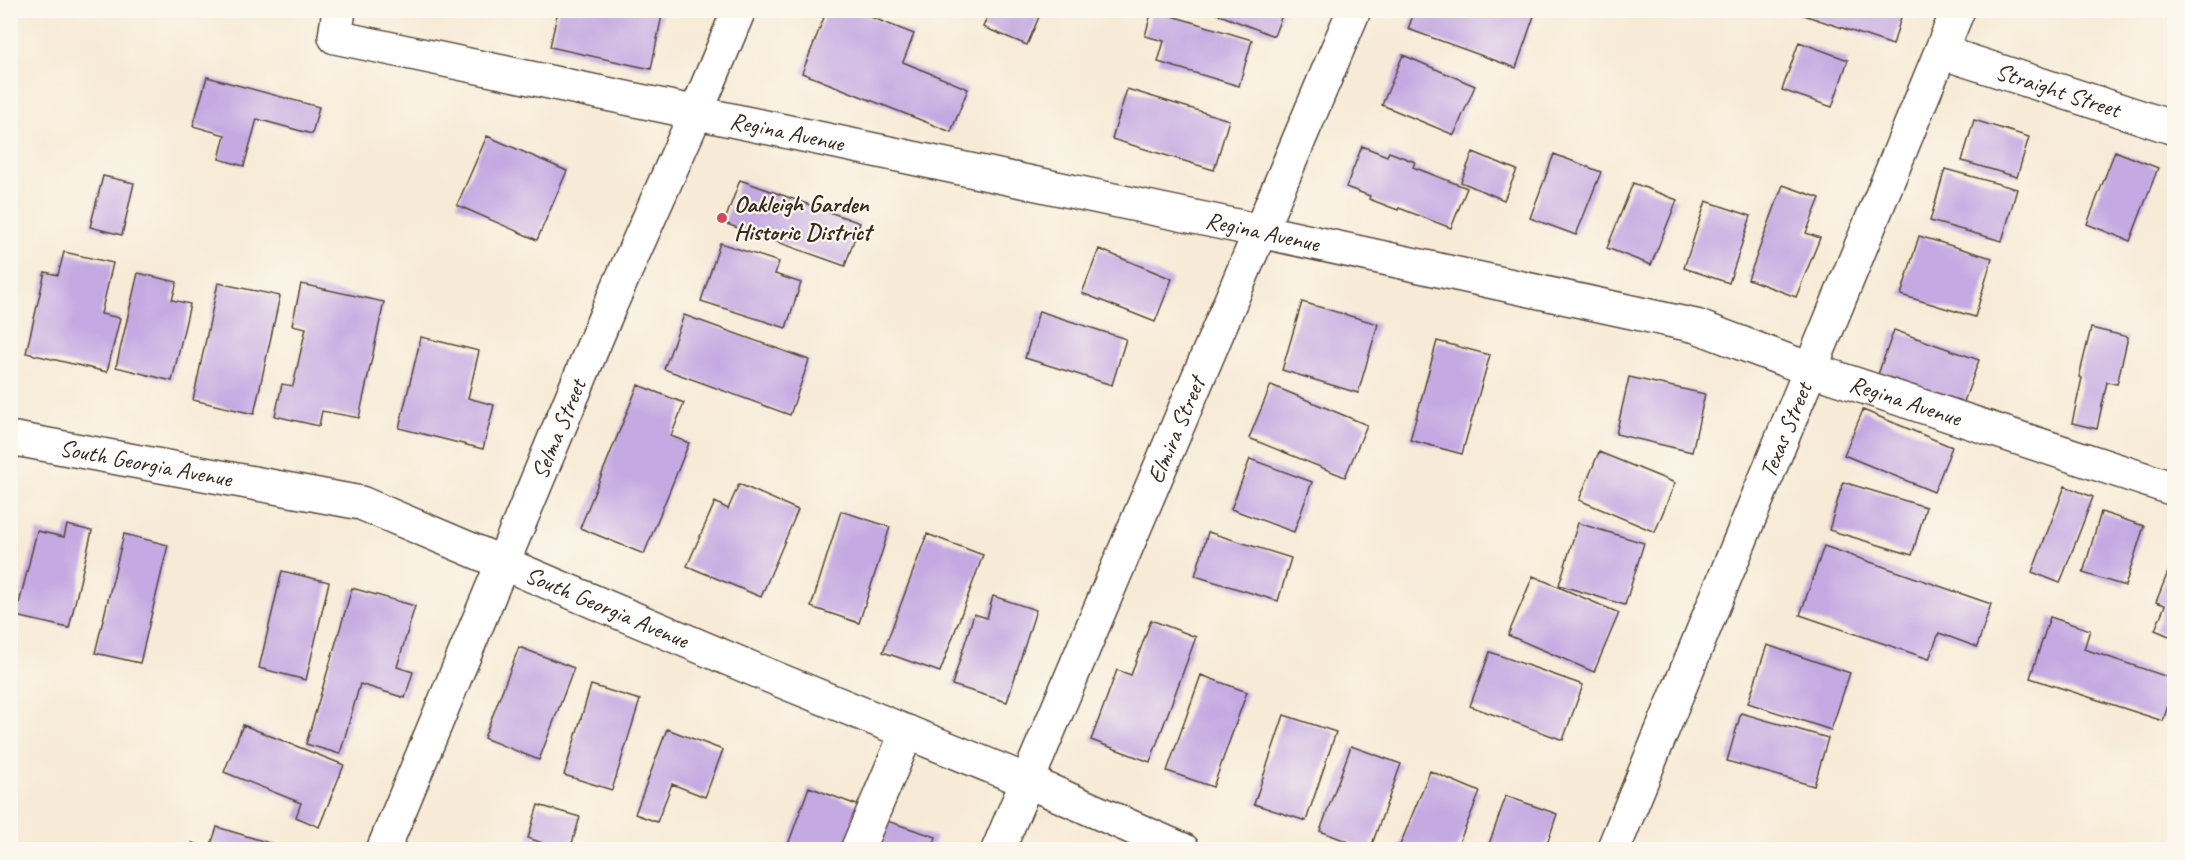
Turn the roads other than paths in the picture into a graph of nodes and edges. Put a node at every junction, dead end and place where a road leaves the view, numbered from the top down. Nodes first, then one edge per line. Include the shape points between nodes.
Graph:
1 (739, 10) edge
2 (1354, 10) edge
3 (1958, 10) edge
4 (337, 24) edge
5 (1941, 52) junction
6 (696, 113) junction
7 (2175, 128) edge
8 (1261, 231) junction
9 (1809, 369) junction
10 (10, 438) edge
11 (2175, 489) edge
12 (502, 562) junction
13 (907, 732) junction
14 (1027, 781) junction
15 (383, 849) edge
16 (857, 849) edge
17 (998, 849) edge
18 (1183, 849) edge
19 (1612, 849) edge

1 - 6 street, Selma Street
2 - 8 street, Elmira Street
3 - 5 street, Texas Street
4 - 6 street, Regina Avenue
5 - 7 street, Straight Street
5 - 9 street, Texas Street
6 - 8 street, Regina Avenue
6 - 12 street, Selma Street
8 - 9 street, Regina Avenue via 1696,326
8 - 14 street, Elmira Street
9 - 11 street, Regina Avenue
9 - 19 street, Texas Street
10 - 12 street, South Georgia Avenue via 361,503
12 - 13 street, South Georgia Avenue
12 - 15 street, Selma Street
13 - 14 street, South Georgia Avenue
13 - 16 street
14 - 17 street, Elmira Street
14 - 18 street, South Georgia Avenue

